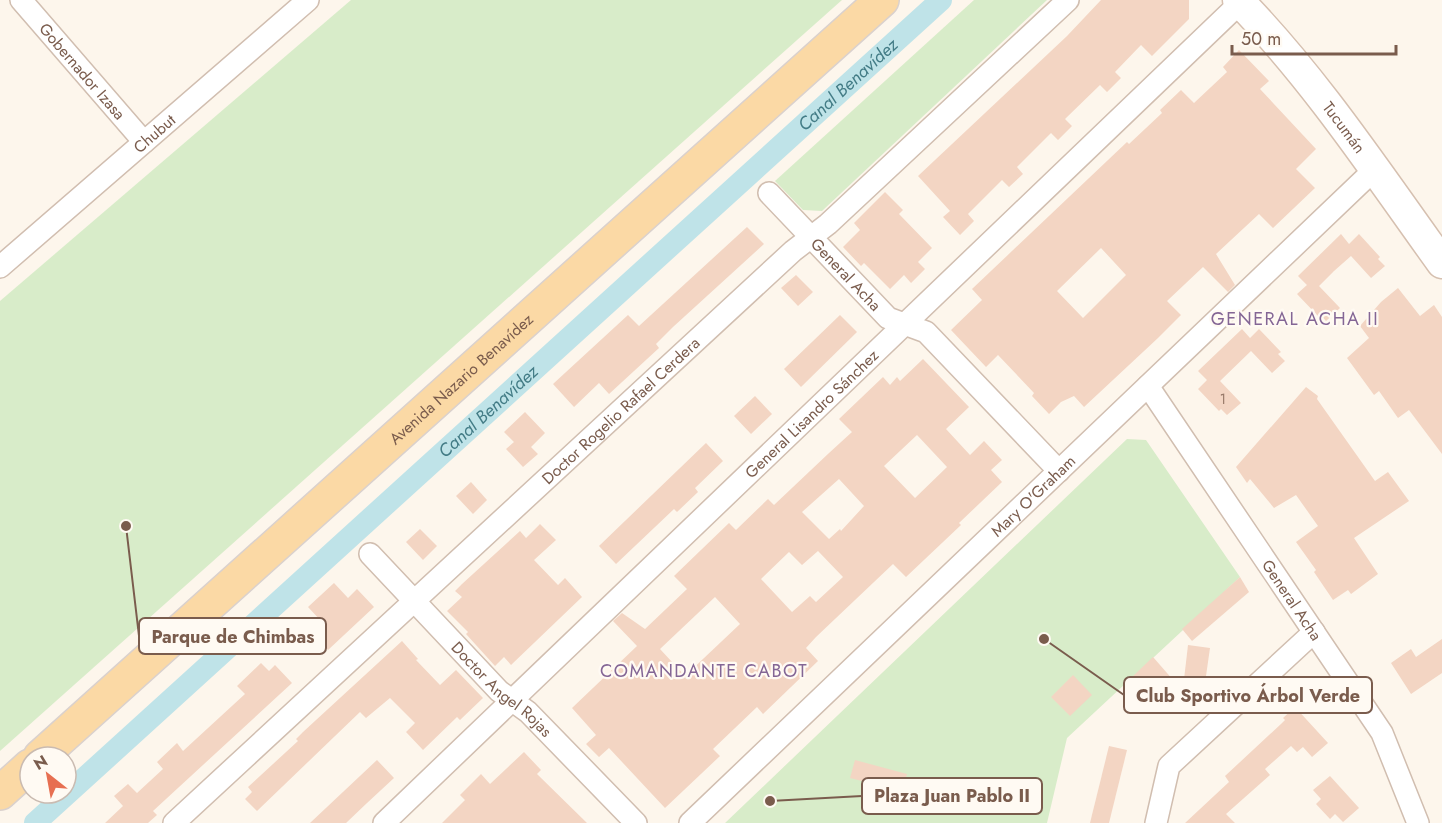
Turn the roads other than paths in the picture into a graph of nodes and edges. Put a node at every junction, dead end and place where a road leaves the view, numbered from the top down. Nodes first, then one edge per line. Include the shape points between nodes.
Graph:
1 (21, 0) edge
2 (308, 0) edge
3 (882, 0) edge
4 (1068, 0) edge
5 (1240, 1) edge
6 (144, 142) junction
7 (1375, 169) junction
8 (769, 193) dead end
9 (811, 237) junction
10 (1442, 263) edge
11 (0, 267) edge
12 (905, 324) junction
13 (1148, 386) junction
14 (1059, 471) junction
15 (370, 555) dead end
16 (414, 601) junction
17 (1314, 632) junction
18 (512, 700) junction
19 (53, 745) edge
20 (18, 777) edge
21 (0, 793) edge
22 (174, 823) edge
23 (384, 823) edge
24 (636, 823) edge
25 (690, 823) edge
26 (1156, 823) edge
27 (1418, 823) edge

1 - 6 street, Gobernador Izasa
2 - 6 street, Chubut
3 - 19 main road, Avenida Nazario Benavídez
4 - 9 street, Doctor Rogelio Rafael Cerdera
5 - 7 street, Tucumán via 1304,74
5 - 12 street, General Lisandro Sánchez
6 - 11 street, Chubut
7 - 10 street, Tucumán
7 - 13 street, Mary O'Graham
8 - 9 street, General Acha
9 - 12 street, General Acha via 888,318
9 - 16 street, Doctor Rogelio Rafael Cerdera
12 - 14 street, General Acha via 926,333
12 - 18 street, General Lisandro Sánchez
13 - 14 street, Mary O'Graham
13 - 17 street, General Acha
14 - 25 street, Mary O'Graham
15 - 16 street, Doctor Angel Rojas
16 - 18 street, Doctor Angel Rojas
16 - 22 street, Doctor Rogelio Rafael Cerdera
17 - 26 street via 1169,766
17 - 27 street, General Acha via 1382,733
18 - 23 street, General Lisandro Sánchez
18 - 24 street, Doctor Angel Rojas
20 - 21 main road

